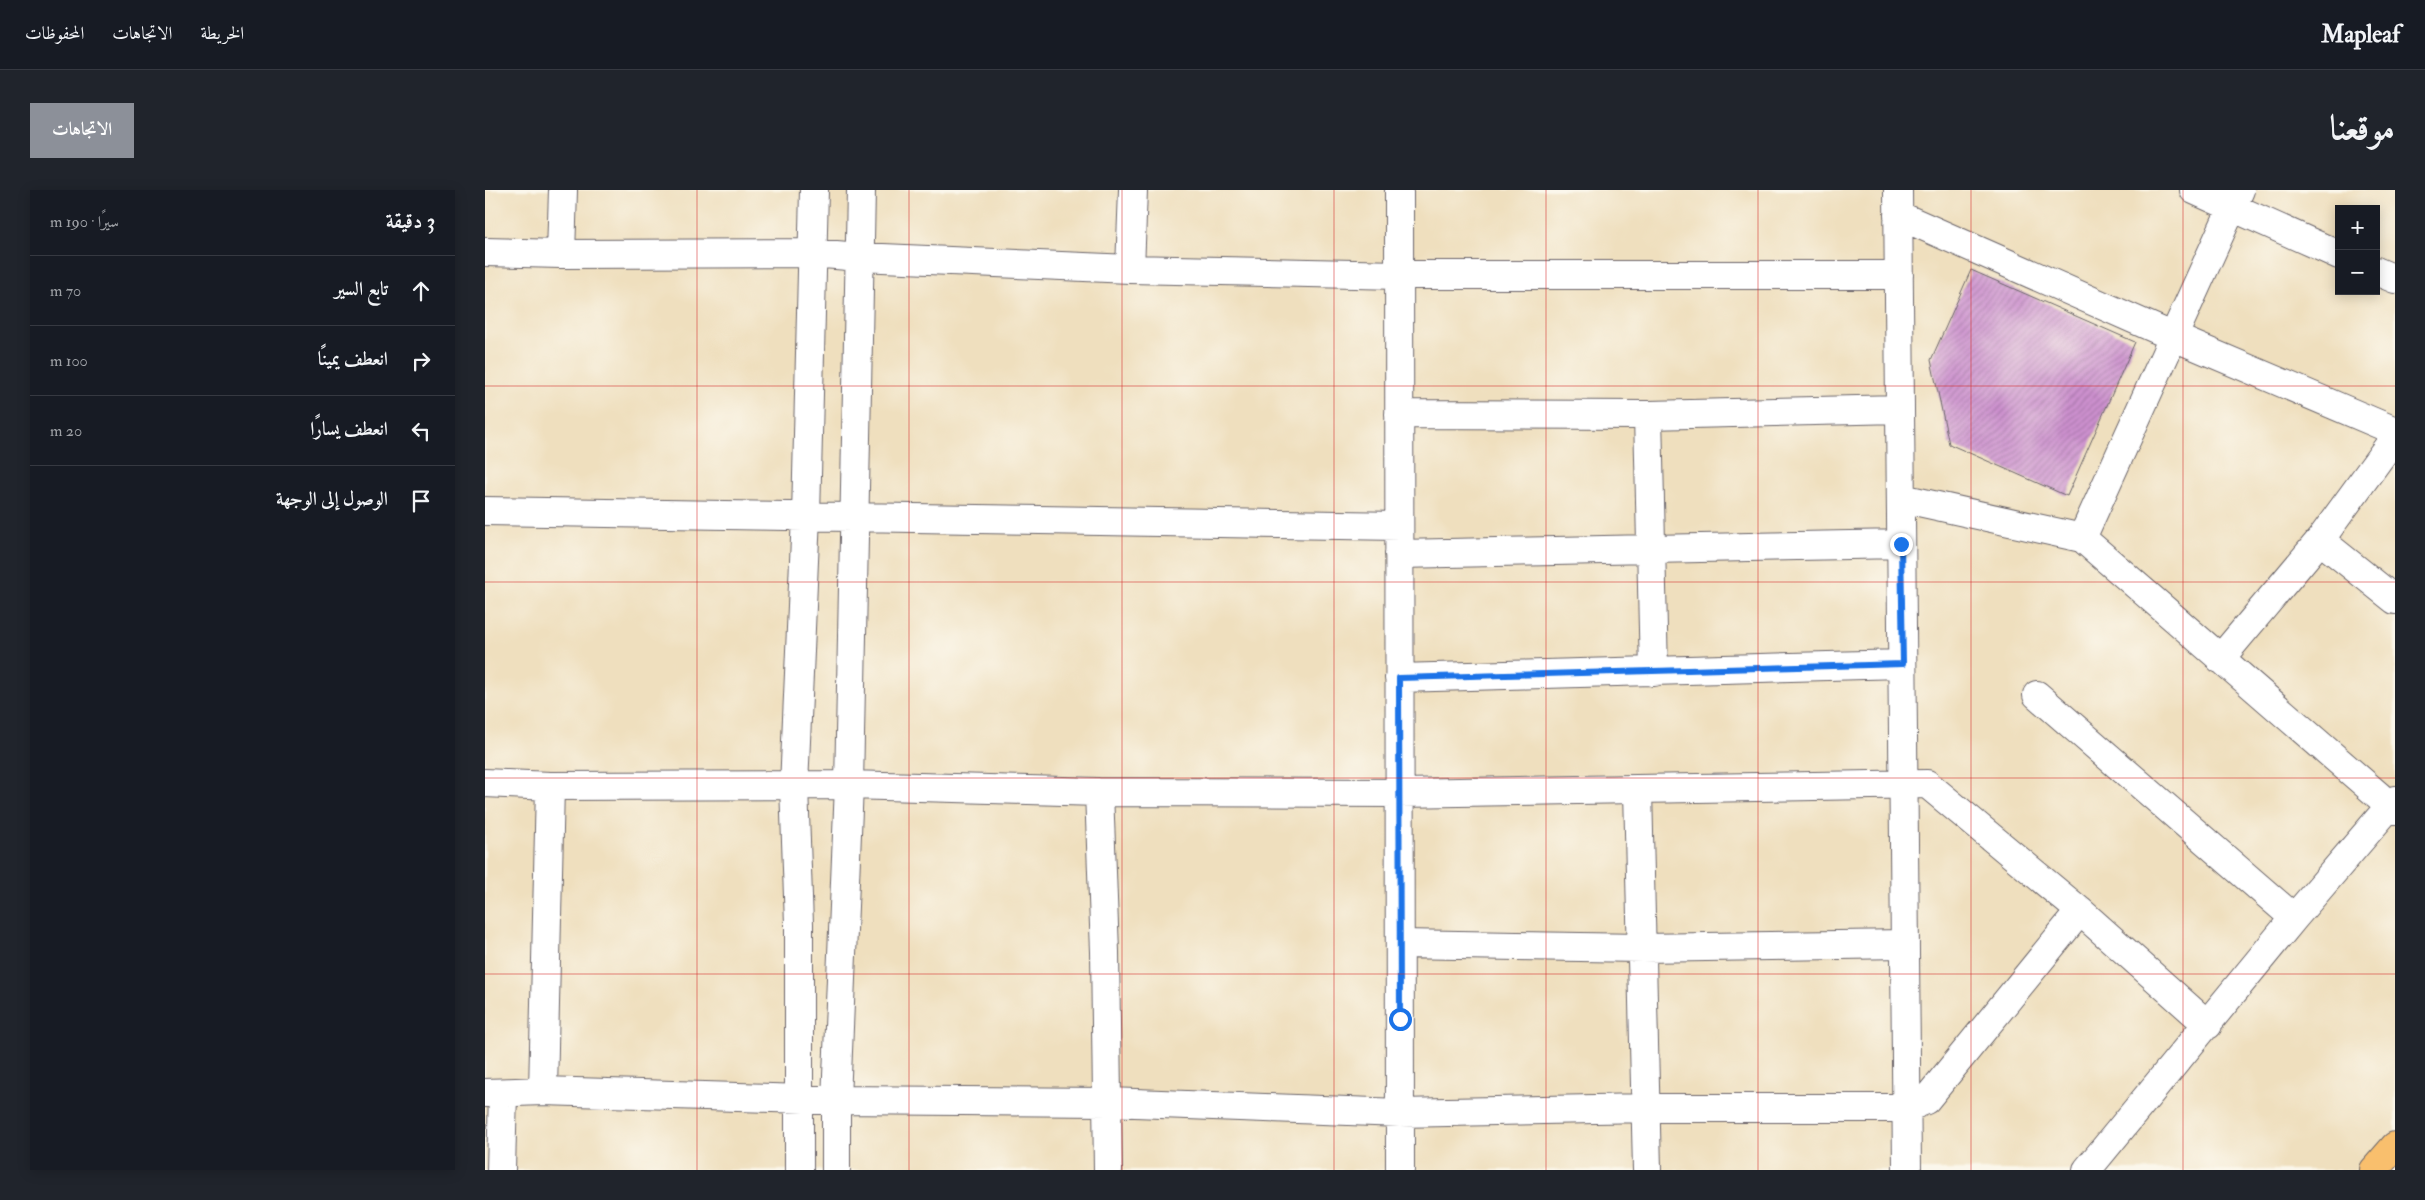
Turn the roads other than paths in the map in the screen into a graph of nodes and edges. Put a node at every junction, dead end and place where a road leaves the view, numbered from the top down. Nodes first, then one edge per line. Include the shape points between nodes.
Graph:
1 (563, 190) edge
2 (814, 190) edge
3 (861, 190) edge
4 (1133, 190) edge
5 (1399, 190) edge
6 (2194, 190) edge
7 (2236, 199) edge
8 (1898, 203) edge
9 (485, 252) edge
10 (812, 253) junction
11 (2335, 253) edge
12 (561, 254) junction
13 (859, 257) junction
14 (1130, 269) junction
15 (2380, 273) edge
16 (1899, 275) junction
17 (1399, 276) junction
18 (2395, 279) edge
19 (2174, 337) junction
20 (1900, 409) junction
21 (1399, 414) junction
22 (1648, 415) junction
23 (2395, 431) edge
24 (2395, 437) edge
25 (1901, 498) junction
26 (485, 511) edge
27 (806, 516) junction
28 (854, 516) junction
29 (1399, 526) junction
30 (2082, 538) junction
31 (2320, 540) junction
32 (1901, 544) junction
33 (1652, 550) junction
34 (1399, 554) junction
35 (2395, 600) edge
36 (2220, 659) junction
37 (1903, 664) junction
38 (1654, 672) junction
39 (1399, 678) junction
40 (2037, 695) dead end
41 (485, 783) edge
42 (849, 785) junction
43 (1904, 785) junction
44 (550, 786) junction
45 (794, 786) junction
46 (1638, 790) junction
47 (1099, 792) junction
48 (1400, 793) junction
49 (2393, 805) edge
50 (2080, 912) junction
51 (2294, 918) junction
52 (1400, 944) junction
53 (1905, 944) junction
54 (1642, 948) junction
55 (2208, 1025) junction
56 (543, 1091) junction
57 (494, 1093) edge
58 (799, 1097) junction
59 (836, 1100) junction
60 (1109, 1102) junction
61 (1646, 1108) junction
62 (1907, 1108) junction
63 (1400, 1113) junction
64 (2395, 1146) edge
65 (1909, 1169) edge
66 (501, 1170) edge
67 (799, 1170) edge
68 (836, 1170) edge
69 (1109, 1170) edge
70 (1400, 1170) edge
71 (1647, 1170) edge
72 (2087, 1170) edge
73 (2374, 1170) edge

1 - 12 street
2 - 10 street
3 - 13 street
4 - 14 street
5 - 17 street
6 - 7 street
7 - 11 street
7 - 19 street
8 - 16 street
8 - 19 street
9 - 12 street
10 - 12 street
10 - 13 street
10 - 27 street
13 - 14 street
13 - 28 street
14 - 17 street
15 - 18 street
16 - 17 street
16 - 20 street
17 - 21 street
19 - 23 street
19 - 30 street
20 - 22 street
20 - 25 street
21 - 22 street
21 - 29 street
22 - 33 street
24 - 31 street
25 - 30 street
25 - 32 street
26 - 27 street
27 - 28 street
27 - 45 street
28 - 29 street
28 - 42 street
29 - 34 street
30 - 36 street
31 - 35 street
31 - 36 street
32 - 33 street
32 - 37 street
33 - 34 street
33 - 38 street
34 - 39 street
36 - 49 street
37 - 38 street
37 - 43 street
38 - 39 street
39 - 48 street
40 - 51 street
41 - 44 street
42 - 45 street
42 - 47 street
42 - 59 street
43 - 46 street
43 - 50 street via 1927,784
43 - 53 street
44 - 45 street
44 - 56 street
45 - 58 street via 799,924
46 - 48 street
46 - 54 street
47 - 48 street
47 - 60 street
48 - 52 street
49 - 51 street
50 - 55 street
50 - 62 street via 1927,1100
51 - 55 street
52 - 54 street
52 - 63 street
53 - 54 street
53 - 62 street
54 - 61 street
55 - 72 street
56 - 57 street
56 - 58 street
57 - 66 street
58 - 59 street
58 - 67 street
59 - 60 street
59 - 68 street
60 - 63 street
60 - 69 street
61 - 62 street
61 - 63 street
61 - 71 street
62 - 65 street
63 - 70 street
64 - 73 main road

